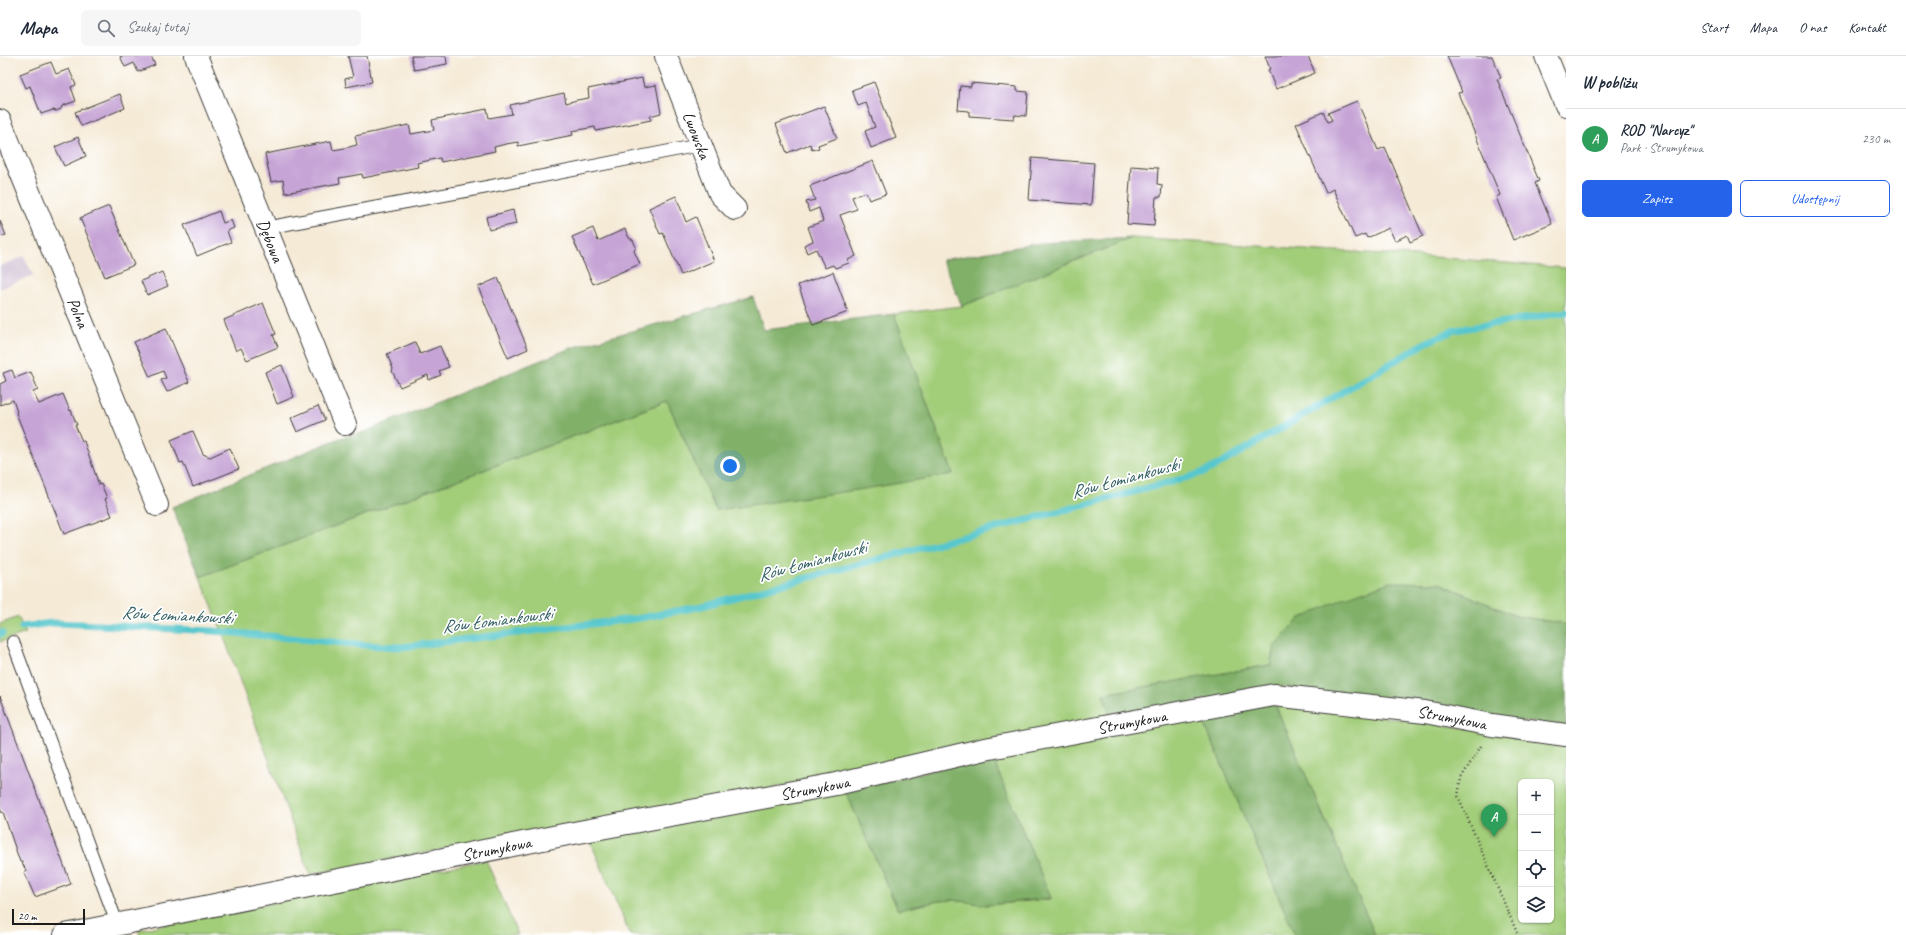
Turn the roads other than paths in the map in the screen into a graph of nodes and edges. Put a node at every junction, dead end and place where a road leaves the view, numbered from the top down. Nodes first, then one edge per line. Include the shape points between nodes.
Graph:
1 (196, 56) edge
2 (666, 56) edge
3 (1546, 56) edge
4 (1566, 105) edge
5 (0, 121) edge
6 (700, 144) junction
7 (735, 209) dead end
8 (264, 228) junction
9 (345, 424) dead end
10 (157, 504) dead end
11 (13, 642) dead end
12 (1566, 735) edge
13 (118, 926) junction
14 (65, 935) edge

1 - 8 street, Dębowa
2 - 6 street, Lwowska
3 - 4 street
5 - 10 street, Polna
6 - 7 street, Lwowska via 720,194
6 - 8 lane
8 - 9 street, Dębowa
11 - 13 lane
12 - 13 street, Strumykowa via 1492,725 1426,712 1274,695 985,749 836,784 563,835
13 - 14 street, Strumykowa

